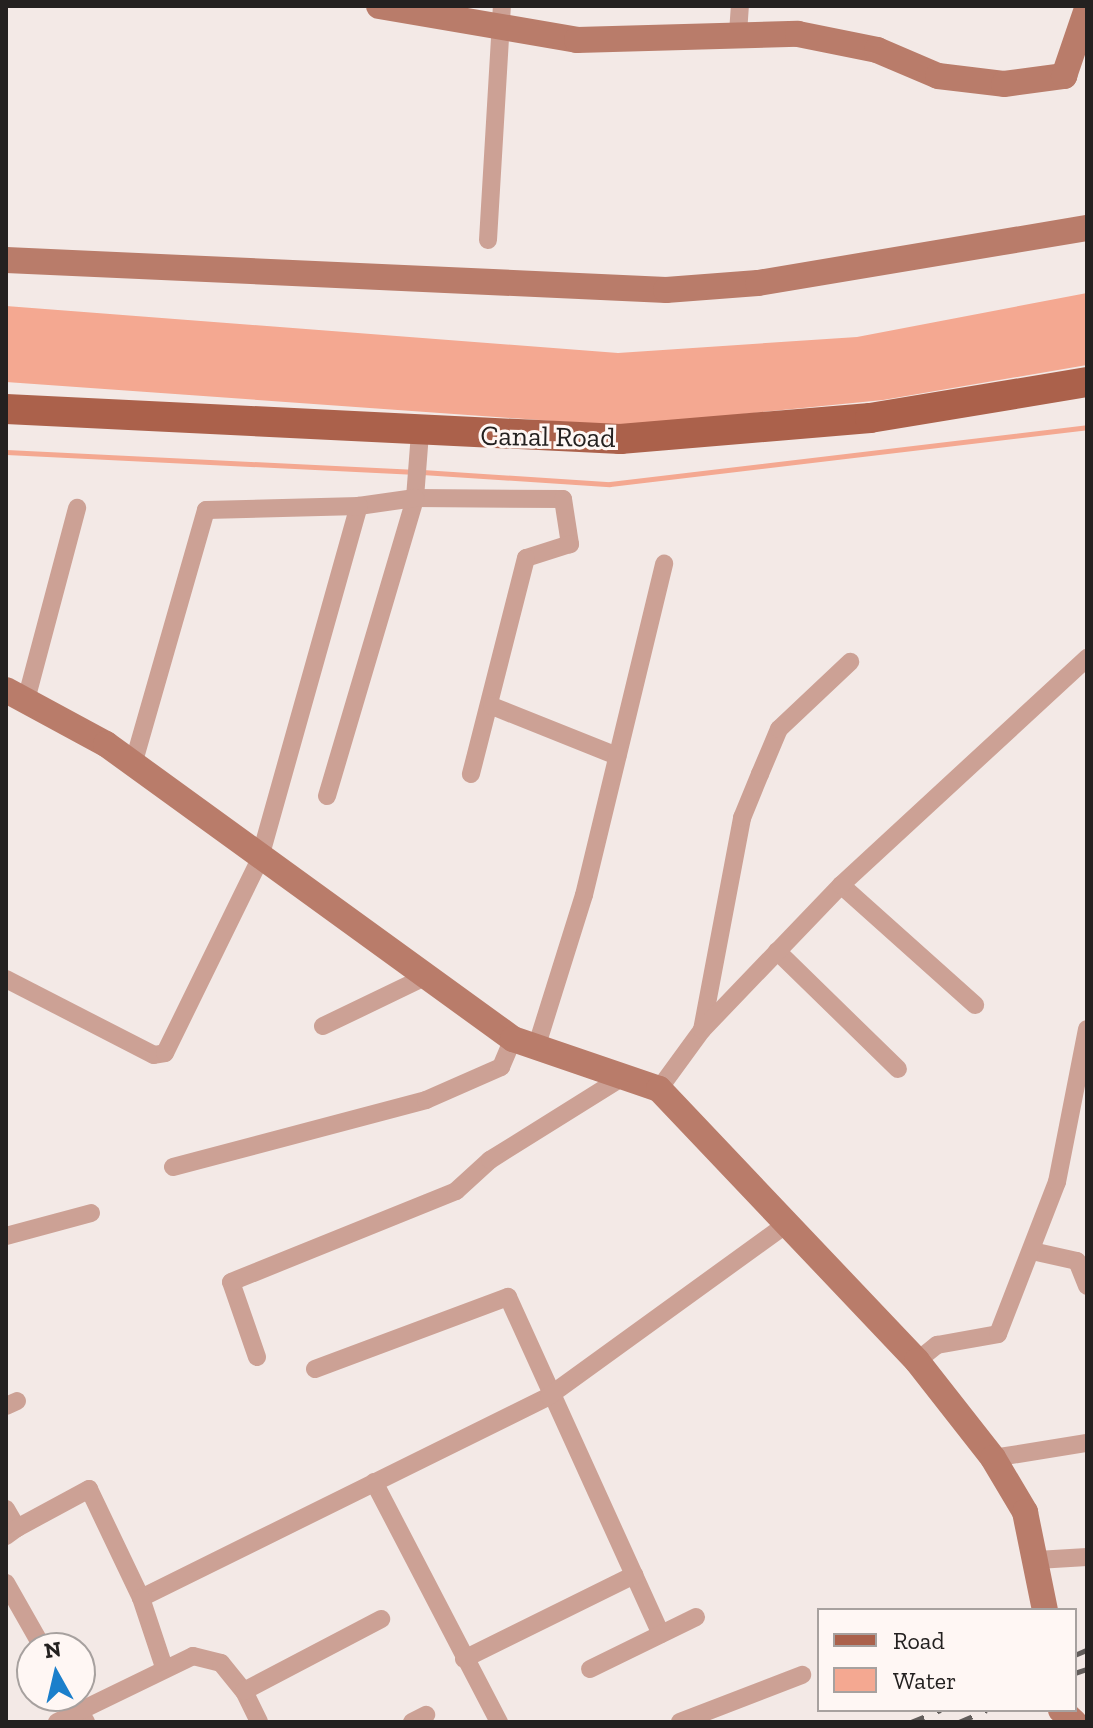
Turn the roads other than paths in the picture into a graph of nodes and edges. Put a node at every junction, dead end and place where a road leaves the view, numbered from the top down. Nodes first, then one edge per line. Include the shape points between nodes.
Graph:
1 (379, 6) edge
2 (740, 6) edge
3 (1087, 9) edge
4 (500, 15) edge
5 (738, 33) junction
6 (1087, 228) edge
7 (488, 240) dead end
8 (6, 260) edge
9 (1087, 382) edge
10 (6, 409) edge
11 (420, 433) junction
12 (415, 498) junction
13 (359, 506) junction
14 (77, 508) dead end
15 (664, 564) dead end
16 (1087, 658) edge
17 (850, 662) dead end
18 (16, 695) edge
19 (492, 706) junction
20 (617, 756) junction
21 (133, 764) junction
22 (471, 774) dead end
23 (327, 796) dead end
24 (259, 861) junction
25 (841, 885) junction
26 (777, 951) junction
27 (425, 977) junction
28 (6, 979) edge
29 (975, 1005) dead end
30 (323, 1026) dead end
31 (1087, 1029) edge
32 (702, 1030) junction
33 (525, 1044) junction
34 (898, 1069) dead end
35 (621, 1078) junction
36 (659, 1089) junction
37 (173, 1167) dead end
38 (91, 1213) dead end
39 (785, 1225) junction
40 (6, 1236) edge
41 (1032, 1251) junction
42 (1087, 1286) edge
43 (257, 1357) dead end
44 (917, 1361) junction
45 (315, 1369) dead end
46 (549, 1396) junction
47 (1087, 1443) edge
48 (993, 1458) junction
49 (374, 1482) junction
50 (6, 1509) edge
51 (12, 1532) edge
52 (1087, 1557) edge
53 (1037, 1560) junction
54 (634, 1575) junction
55 (6, 1583) edge
56 (141, 1598) junction
57 (1045, 1608) edge
58 (696, 1617) dead end
59 (381, 1619) dead end
60 (34, 1632) edge
61 (661, 1634) junction
62 (464, 1659) junction
63 (164, 1667) junction
64 (590, 1669) dead end
65 (802, 1675) dead end
66 (244, 1691) junction
67 (96, 1701) edge
68 (75, 1712) edge
69 (57, 1722) edge
70 (259, 1722) edge
71 (499, 1722) edge
72 (680, 1722) edge

1 - 4 street
2 - 5 street
3 - 5 street via 1064,76 1004,84 938,76 877,50 798,34
4 - 5 street via 577,40
4 - 7 street
6 - 8 street via 758,283 666,290
9 - 11 main road, Canal Road via 870,418 620,439
10 - 11 main road, Canal Road
11 - 12 street
12 - 13 street
12 - 19 street via 563,499 570,544 526,558
12 - 23 street
13 - 21 street via 206,510
13 - 24 street
14 - 18 street
15 - 20 street
16 - 25 street
17 - 32 street via 779,729 742,818
18 - 21 street
19 - 20 street
19 - 22 street
20 - 33 street
21 - 24 street
24 - 27 street
24 - 28 street via 160,1056
25 - 26 street
25 - 29 street
26 - 32 street
26 - 34 street
27 - 30 street
27 - 33 street
31 - 41 street via 1057,1182
32 - 36 street
33 - 35 street
33 - 37 street via 501,1067 426,1100
35 - 36 street
35 - 43 street via 490,1160 456,1191 231,1282
36 - 39 street
38 - 40 street
39 - 44 street
39 - 46 street
41 - 42 street via 1077,1261
41 - 44 street via 1004,1304 998,1334 937,1345
44 - 48 street
45 - 46 street via 501,1296 512,1304
46 - 49 street
46 - 54 street
47 - 48 street
48 - 53 street via 1025,1512
49 - 56 street
49 - 62 street
50 - 51 street
51 - 56 street via 89,1489
52 - 53 street
53 - 57 street
54 - 61 street
54 - 62 street
55 - 60 street
56 - 63 street
58 - 61 street
59 - 66 street
61 - 64 street
62 - 71 street
63 - 66 street via 205,1654
63 - 67 street
65 - 72 street
66 - 70 street
68 - 69 street

